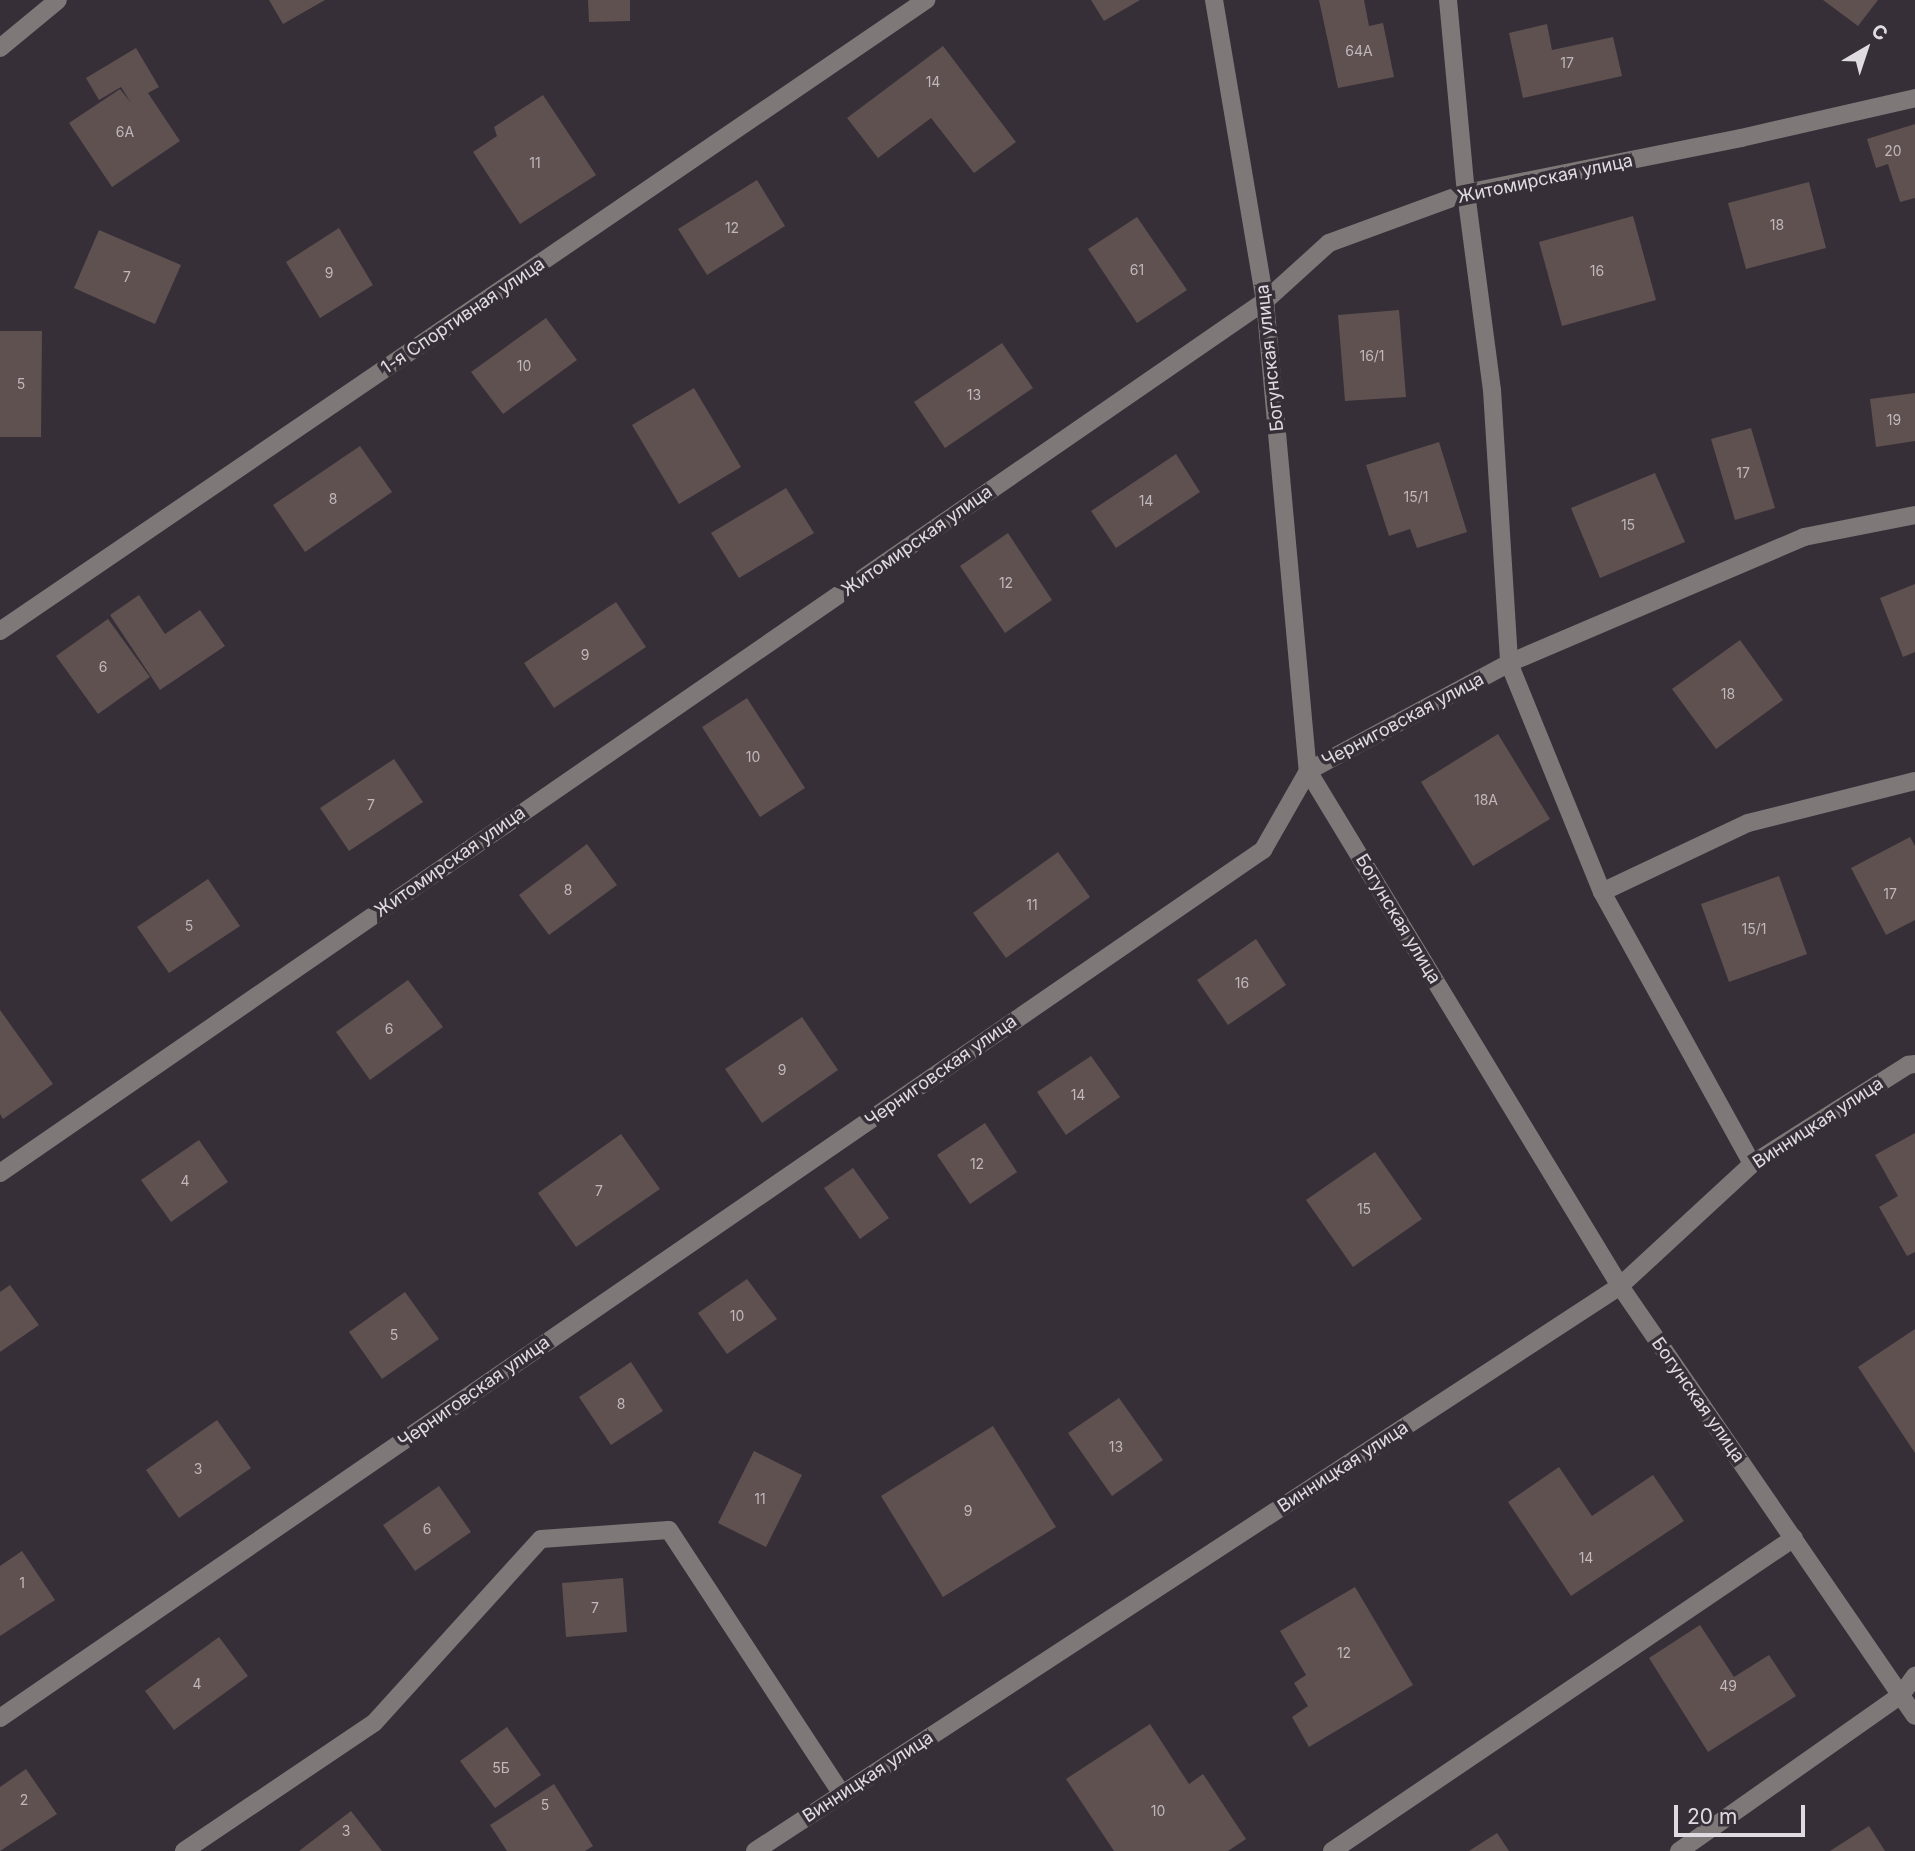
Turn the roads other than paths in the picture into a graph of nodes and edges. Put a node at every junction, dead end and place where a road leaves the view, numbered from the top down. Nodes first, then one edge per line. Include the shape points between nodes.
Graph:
1 (58, 0) edge
2 (926, 0) edge
3 (1214, 0) edge
4 (1448, 0) edge
5 (0, 48) edge
6 (1915, 98) edge
7 (1466, 193) junction
8 (1265, 301) junction
9 (1915, 515) edge
10 (0, 631) edge
11 (1509, 663) junction
12 (1308, 771) junction
13 (1915, 781) edge
14 (1602, 892) junction
15 (1915, 1064) edge
16 (1752, 1164) junction
17 (0, 1172) edge
18 (1620, 1286) junction
19 (1794, 1538) junction
20 (1915, 1676) edge
21 (1901, 1695) junction
22 (1915, 1716) edge
23 (0, 1718) edge
24 (842, 1794) junction
25 (184, 1851) edge
26 (755, 1851) edge
27 (1332, 1851) edge
28 (1679, 1851) edge

1 - 5 street
2 - 10 street, 1-я Спортивная улица
3 - 8 street, Богунская улица
4 - 7 street
6 - 7 street, Житомирская улица
7 - 8 street, Житомирская улица via 1329,243
7 - 11 street via 1492,390
8 - 12 street, Богунская улица
8 - 17 street, Житомирская улица
9 - 11 street, Черниговская улица via 1804,537
11 - 12 street, Черниговская улица
11 - 14 street
12 - 18 street, Богунская улица
12 - 23 street, Черниговская улица via 1263,850
13 - 14 street via 1748,823
14 - 16 street
15 - 16 street, Винницкая улица
16 - 18 street, Винницкая улица
18 - 19 street, Богунская улица
18 - 24 street, Винницкая улица
19 - 21 street, Богунская улица
19 - 27 street
20 - 21 street
21 - 22 street, Богунская улица
21 - 28 street
24 - 25 street via 669,1530 541,1539 374,1723
24 - 26 street, Винницкая улица

